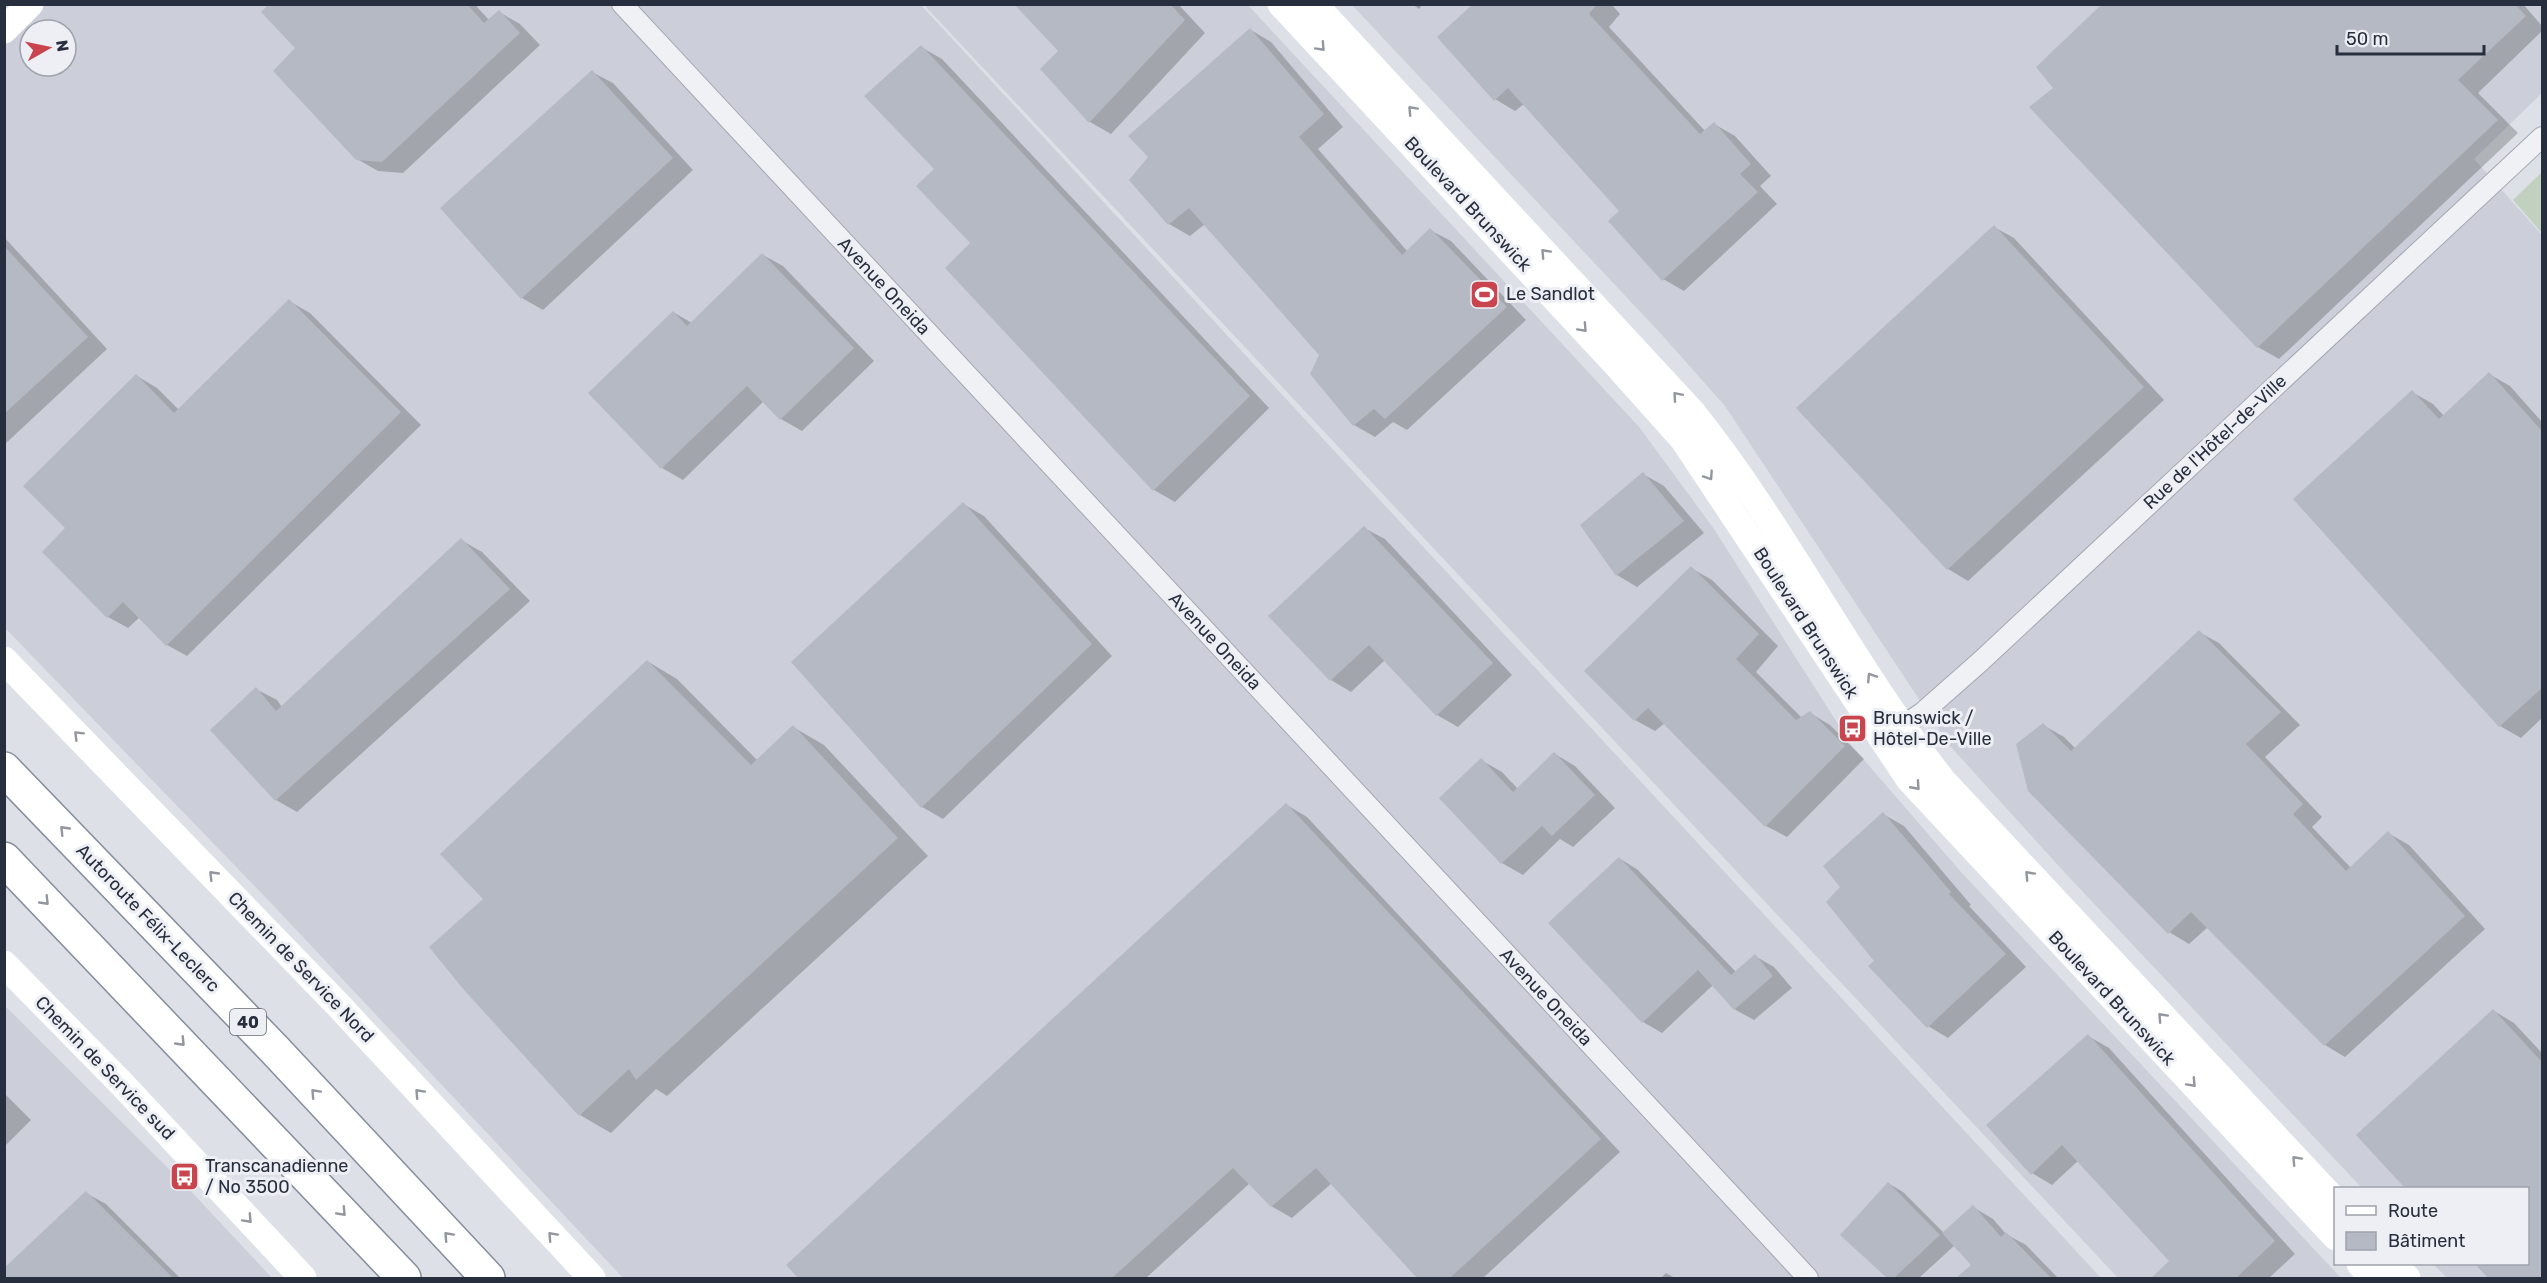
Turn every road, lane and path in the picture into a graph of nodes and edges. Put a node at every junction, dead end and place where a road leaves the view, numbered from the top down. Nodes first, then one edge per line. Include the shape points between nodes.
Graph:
1 (30, 4) edge
2 (622, 4) edge
3 (1281, 4) edge
4 (1314, 4) edge
5 (4, 30) edge
6 (2542, 137) edge
7 (4, 660) edge
8 (1892, 733) junction
9 (4, 769) edge
10 (4, 859) edge
11 (4, 964) edge
12 (2334, 1200) edge
13 (2334, 1235) edge
14 (2362, 1265) edge
15 (2395, 1265) edge
16 (303, 1278) edge
17 (404, 1278) edge
18 (488, 1278) edge
19 (592, 1278) edge
20 (1808, 1278) edge
21 (2374, 1278) edge
22 (2407, 1278) edge

1 - 5 street
2 - 20 street, Avenue Oneida
3 -> 8 street, Boulevard Brunswick via 1683,440
8 -> 4 street, Boulevard Brunswick via 1744,483 1692,412
6 - 8 street, Rue de l'Hôtel-de-Ville via 1929,708
19 -> 7 street, Chemin de Service Nord via 332,999
12 -> 8 street, Boulevard Brunswick
8 -> 13 street, Boulevard Brunswick via 1902,770 1930,802
18 -> 9 highway, Autoroute Félix-Leclerc / 40
10 -> 17 highway
11 -> 16 street, Chemin de Service sud
14 - 21 street
15 - 22 street

